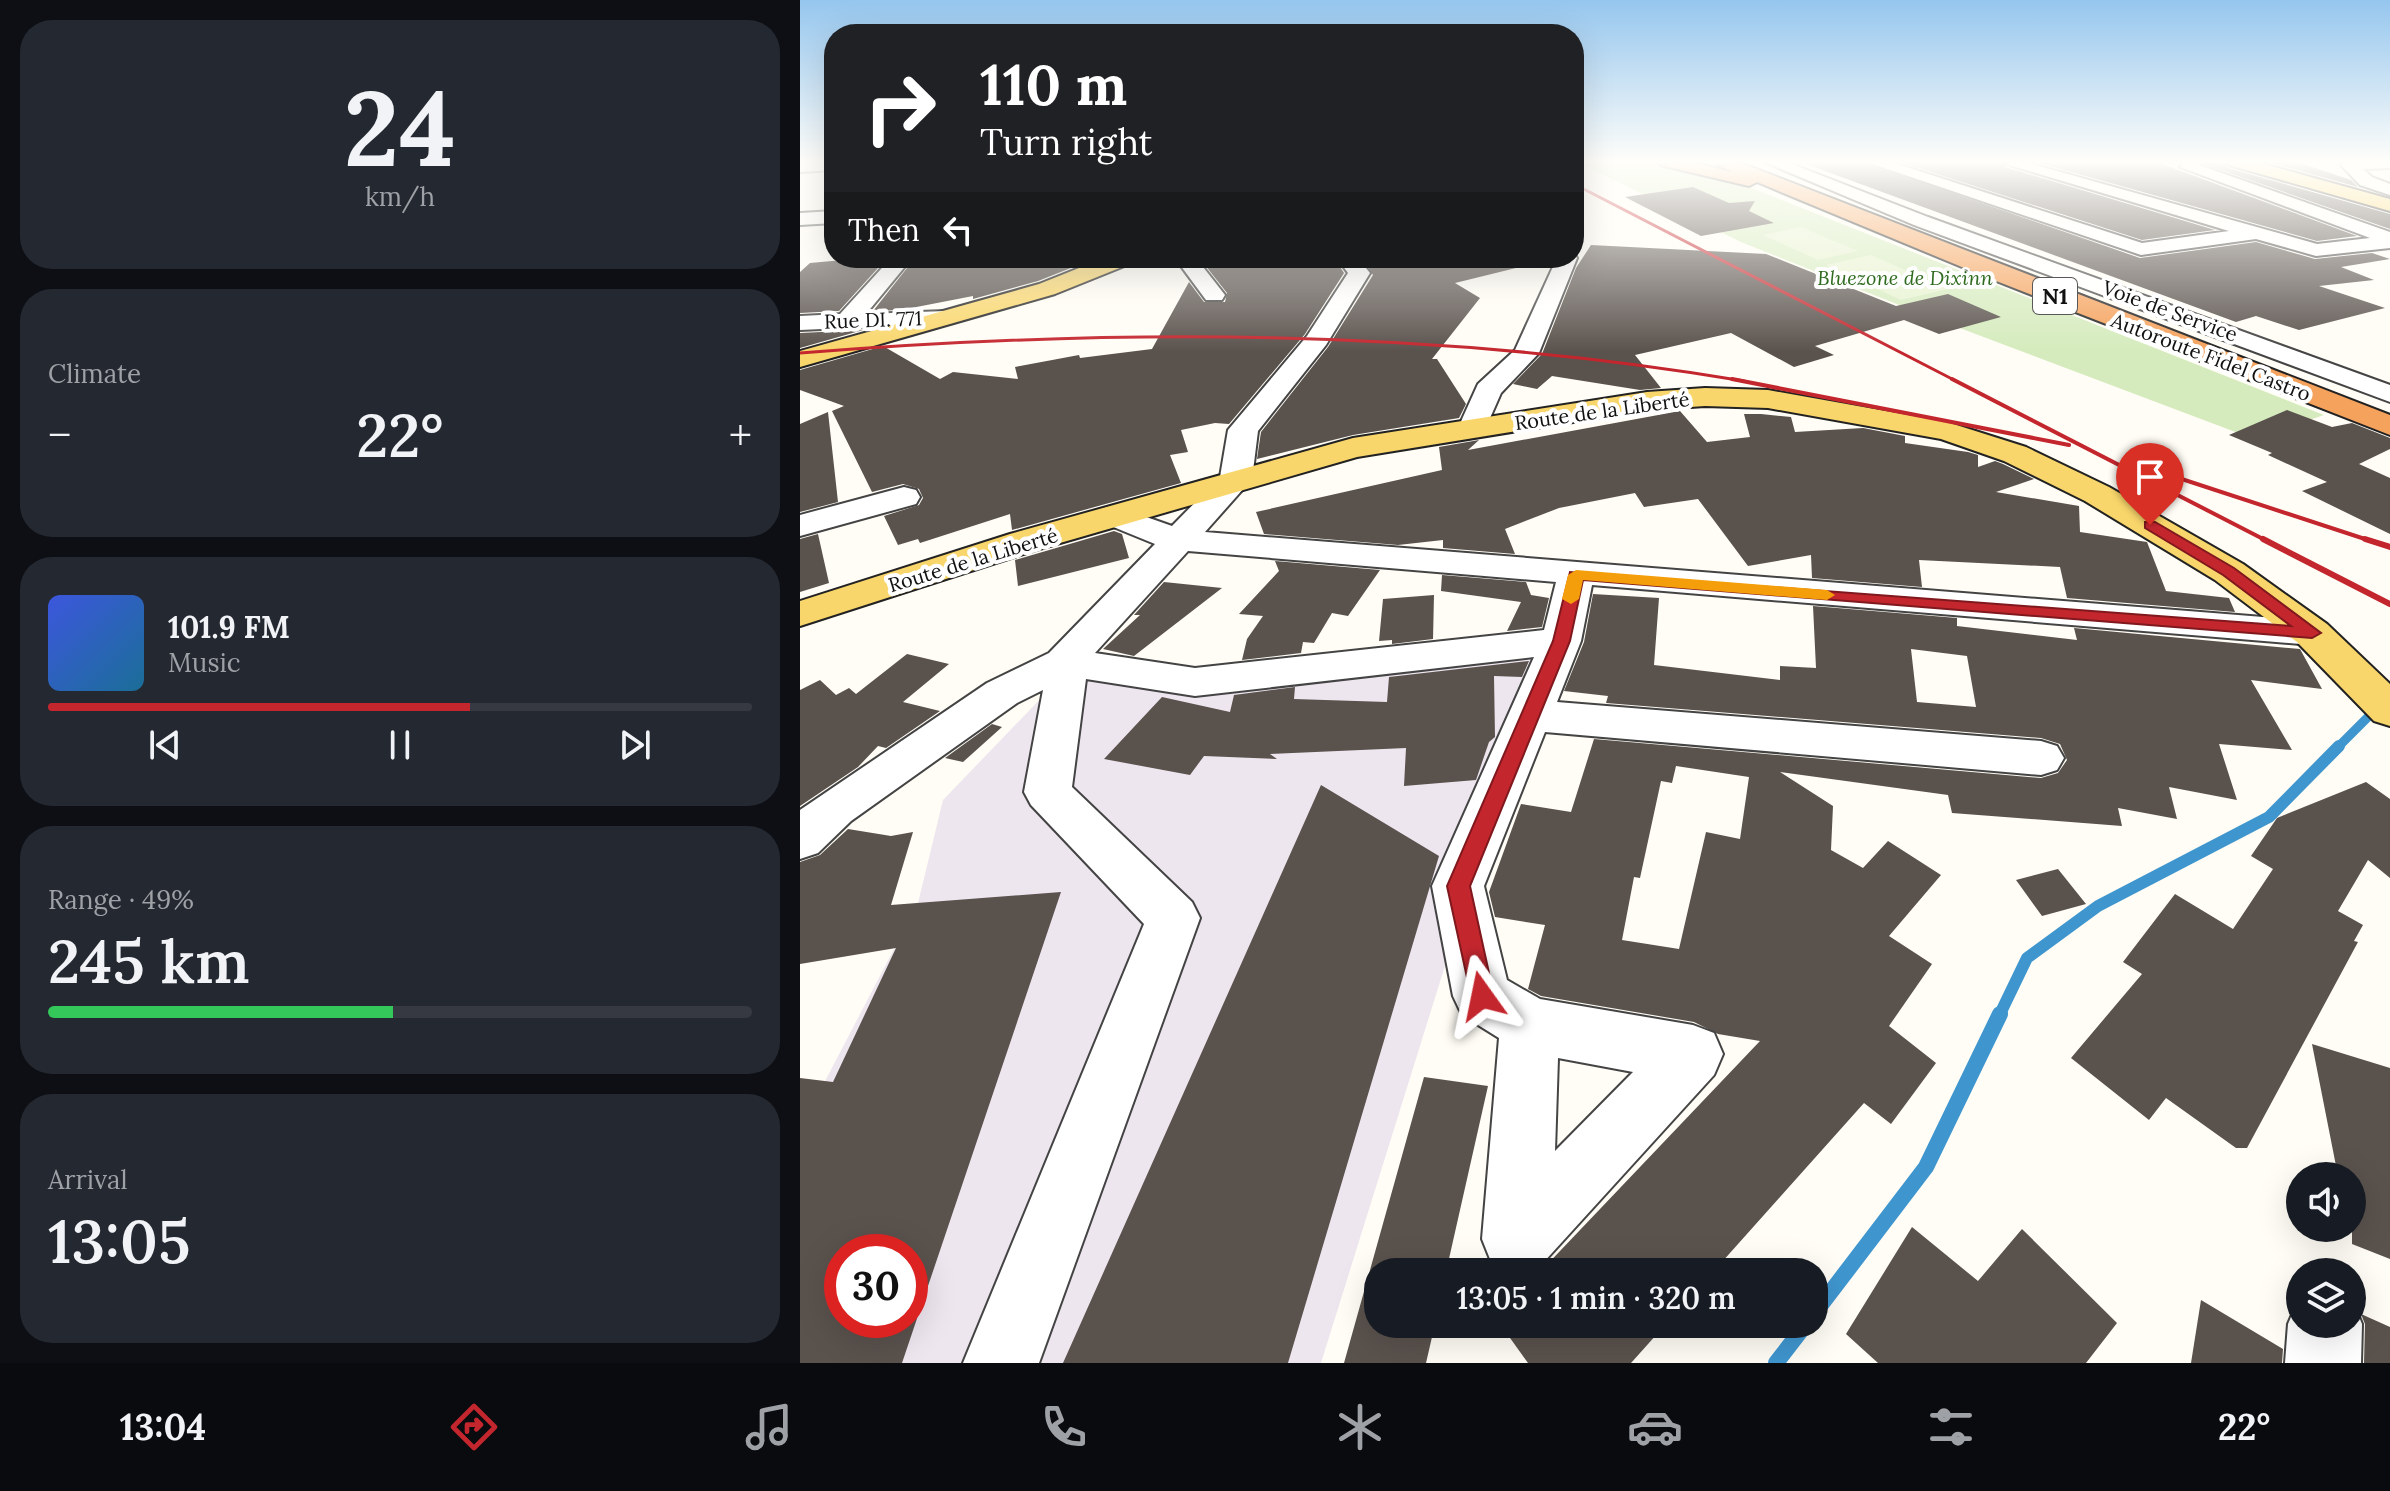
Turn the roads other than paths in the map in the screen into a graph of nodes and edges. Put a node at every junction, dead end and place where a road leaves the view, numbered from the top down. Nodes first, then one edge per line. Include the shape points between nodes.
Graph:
1 (1875, 225) edge
2 (1911, 225) edge
3 (1931, 225) edge
4 (2066, 225) edge
5 (2220, 225) edge
6 (2347, 225) edge
7 (2252, 234) junction
8 (2390, 240) edge
9 (893, 268) edge
10 (1099, 268) edge
11 (1193, 268) edge
12 (1355, 268) edge
13 (1563, 268) edge
14 (1214, 295) dead end
15 (945, 318) junction
16 (847, 321) junction
17 (800, 323) edge
18 (800, 359) edge
19 (2390, 394) edge
20 (2390, 409) edge
21 (2390, 426) edge
22 (1473, 428) junction
23 (1236, 479) junction
24 (904, 497) dead end
25 (1118, 517) junction
26 (800, 526) edge
27 (1177, 540) junction
28 (1576, 575) junction
29 (800, 614) edge
30 (2312, 633) junction
31 (1561, 641) junction
32 (1064, 662) junction
33 (2390, 710) edge
34 (1529, 715) junction
35 (2041, 758) dead end
36 (800, 839) edge
37 (1530, 1025) dead end
38 (2324, 1338) edge
39 (1001, 1363) edge
40 (2323, 1363) edge

1 - 21 highway, Autoroute Fidel Castro / N1
2 - 20 highway, Autoroute Fidel Castro / N1
3 - 19 street, Voie de Service
4 - 7 street via 2141,249
5 - 7 street
6 - 8 street
7 - 8 street via 2316,250
9 - 16 street
10 - 15 main road
11 - 14 street
12 - 23 street via 1359,273 1317,340 1243,430
13 - 22 street via 1526,353 1488,390
15 - 16 street, Rue DI. 771
15 - 18 main road
16 - 17 street, Rue DI. 771
22 - 23 main road, Route de la Liberté via 1353,448
22 - 30 main road, Route de la Liberté via 1705,397 1768,399 1947,431 2015,454 2097,494 2229,572
23 - 25 main road, Route de la Liberté
23 - 27 street
24 - 26 street
25 - 27 street
25 - 29 main road, Route de la Liberté
27 - 28 street
27 - 32 street
28 - 30 street
28 - 31 street
30 - 33 main road, Route de la Liberté
31 - 32 street via 1195,682
31 - 34 street
32 - 36 street via 1002,693 834,808
32 - 39 street via 1048,792 1173,918
34 - 35 street
34 - 37 street via 1458,886 1482,996
38 - 40 street

